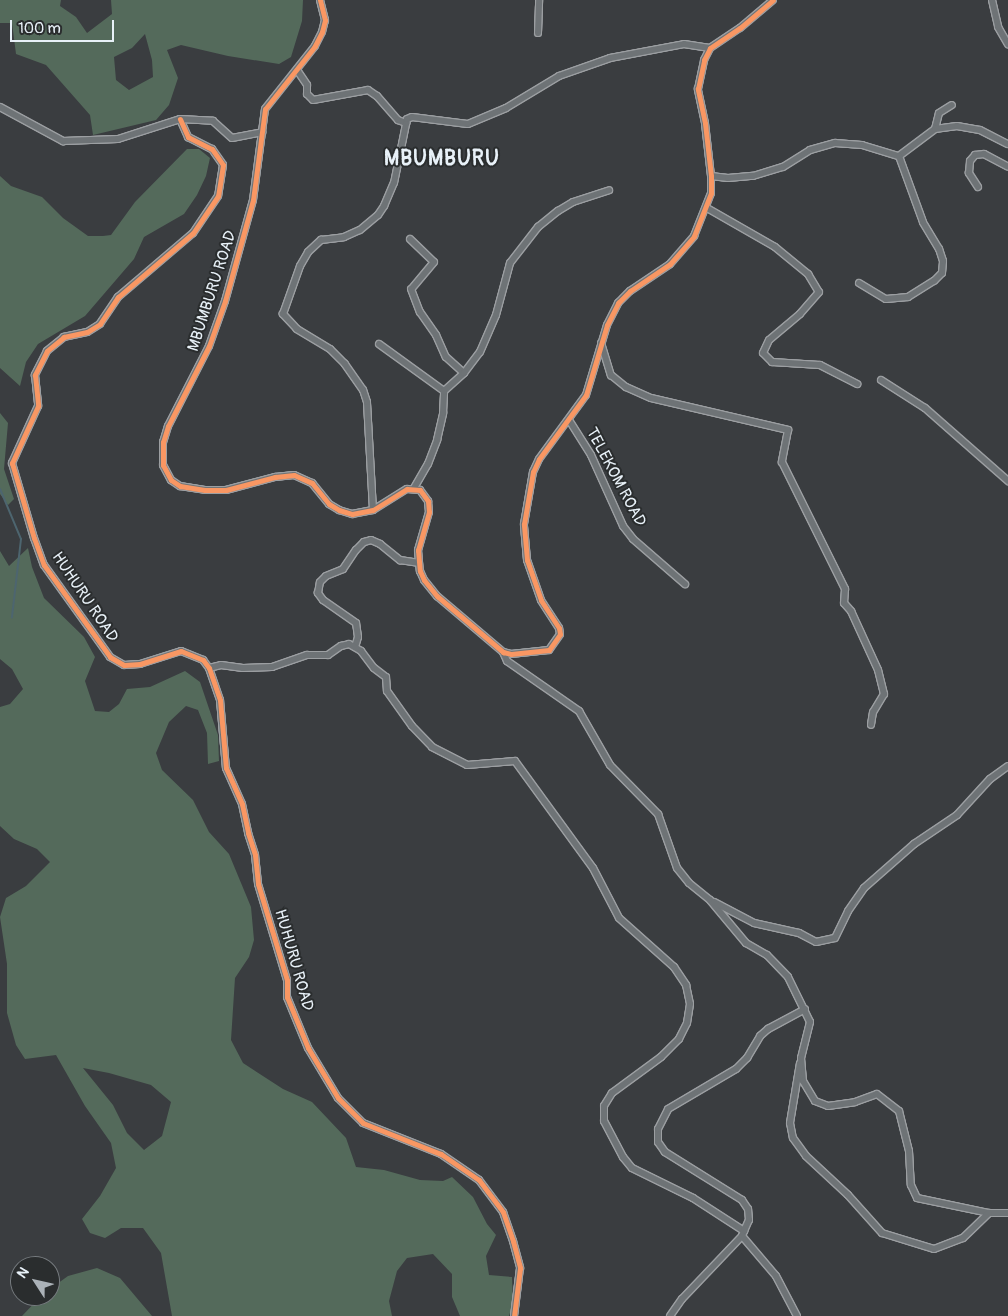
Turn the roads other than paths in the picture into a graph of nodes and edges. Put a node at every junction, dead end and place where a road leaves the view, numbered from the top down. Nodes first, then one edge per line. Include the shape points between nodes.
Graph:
1 (320, 0) edge
2 (539, 0) edge
3 (773, 0) edge
4 (992, 0) edge
5 (538, 33) dead end
6 (1008, 44) edge
7 (710, 48) junction
8 (297, 70) junction
9 (952, 105) dead end
10 (0, 107) edge
11 (180, 119) junction
12 (406, 123) junction
13 (935, 129) junction
14 (262, 132) junction
15 (1008, 144) edge
16 (900, 156) junction
17 (1008, 167) edge
18 (711, 176) junction
19 (978, 187) dead end
20 (609, 190) dead end
21 (707, 208) junction
22 (410, 239) dead end
23 (859, 283) dead end
24 (601, 343) junction
25 (379, 344) dead end
26 (464, 373) junction
27 (882, 380) dead end
28 (857, 384) dead end
29 (444, 391) junction
30 (570, 420) junction
31 (1008, 481) edge
32 (414, 488) junction
33 (373, 510) junction
34 (418, 563) junction
35 (685, 584) dead end
36 (355, 647) junction
37 (504, 652) junction
38 (209, 668) junction
39 (871, 726) dead end
40 (1008, 766) edge
41 (710, 900) junction
42 (804, 1009) junction
43 (801, 1058) junction
44 (989, 1213) junction
45 (1008, 1213) edge
46 (743, 1234) junction
47 (514, 1316) edge
48 (670, 1316) edge
49 (797, 1316) edge

1 - 8 street, MBUMBURU ROAD via 325,20 322,32
2 - 5 street
3 - 7 street
4 - 6 street via 998,27
7 - 12 street via 684,44 610,58 559,76 506,108 468,124 412,117
7 - 18 street via 698,89
8 - 12 street via 313,100 368,90 398,120
8 - 14 street, MBUMBURU ROAD via 265,109
9 - 13 street via 939,113
10 - 11 street via 63,141 118,139
11 - 14 street via 213,121 232,138
11 - 38 street, HUHURU ROAD via 188,136 212,148 223,165 218,196 193,233 118,296 100,324 87,332 64,337 47,351 35,375 38,406 12,463 44,564 110,657 124,665 140,664 181,651 203,660
12 - 33 street via 394,183 384,206 360,230 344,237 321,240 308,252 283,314 297,329 330,349 363,390
13 - 15 street via 957,126 980,130
13 - 16 street
14 - 33 street, MBUMBURU ROAD via 253,200 225,301 209,346 168,426 163,442 163,465 171,480 180,486 205,490 226,490 294,475 312,483 329,504 340,510 352,514
16 - 18 street via 862,145 836,143 810,150 783,167 753,176
16 - 23 street via 924,222 941,255 942,273 908,297 886,298
17 - 19 street via 984,154 975,155 970,161 969,173
18 - 21 street
20 - 26 street via 573,202 538,227 527,240 510,263 496,315 480,352
21 - 24 street via 683,251 618,303
21 - 28 street via 775,247 808,274 819,292 800,314 769,340 763,354 772,362 820,365
22 - 26 street via 434,262 411,289 420,312 446,357
24 - 30 street via 586,395
24 - 39 street via 612,375 626,387 651,398 788,430 782,462 845,589 844,603 851,611 878,670 884,694 873,712
25 - 29 street
26 - 29 street
27 - 31 street via 925,408
29 - 32 street via 437,440
30 - 35 street, TELEKOM ROAD via 591,455 623,526
30 - 37 street via 539,458 533,472 524,524 526,560 541,600 560,634 549,650
32 - 33 street, MBUMBURU ROAD
32 - 34 street via 425,495 429,512 418,550
34 - 36 street via 400,560 371,540 356,550 343,569 320,582 318,593 323,600 356,623 358,637
34 - 37 street via 424,580 437,596
36 - 38 street via 349,644 328,655 307,655 272,667 221,665
36 - 46 street via 386,676 387,691 432,747 467,765 515,761 594,868 619,918 674,967 686,985 690,1004 687,1023 679,1039 661,1057 612,1093 604,1106 604,1122 632,1168 694,1198
37 - 41 street via 507,661 579,711 610,765 658,814 677,868
38 - 47 street, HUHURU ROAD via 220,700 226,768 242,804 255,855 258,884 287,980 287,997 308,1048 338,1098 363,1123 442,1154 479,1180 503,1212 513,1240 520,1268
40 - 41 street via 990,779 957,815 914,844 864,888 835,938 816,942 799,933 754,923
41 - 42 street via 746,942 767,956 788,977
42 - 43 street via 810,1022
42 - 46 street via 760,1036 748,1058 736,1069 668,1109 658,1129 658,1142 665,1152 742,1200 749,1214
43 - 44 street via 803,1081 815,1101 828,1106 877,1094 899,1111 910,1151 911,1184 917,1198
43 - 44 street via 790,1123 793,1138 806,1156 882,1233 934,1249 963,1238
44 - 45 street
46 - 48 street
46 - 49 street via 776,1276

